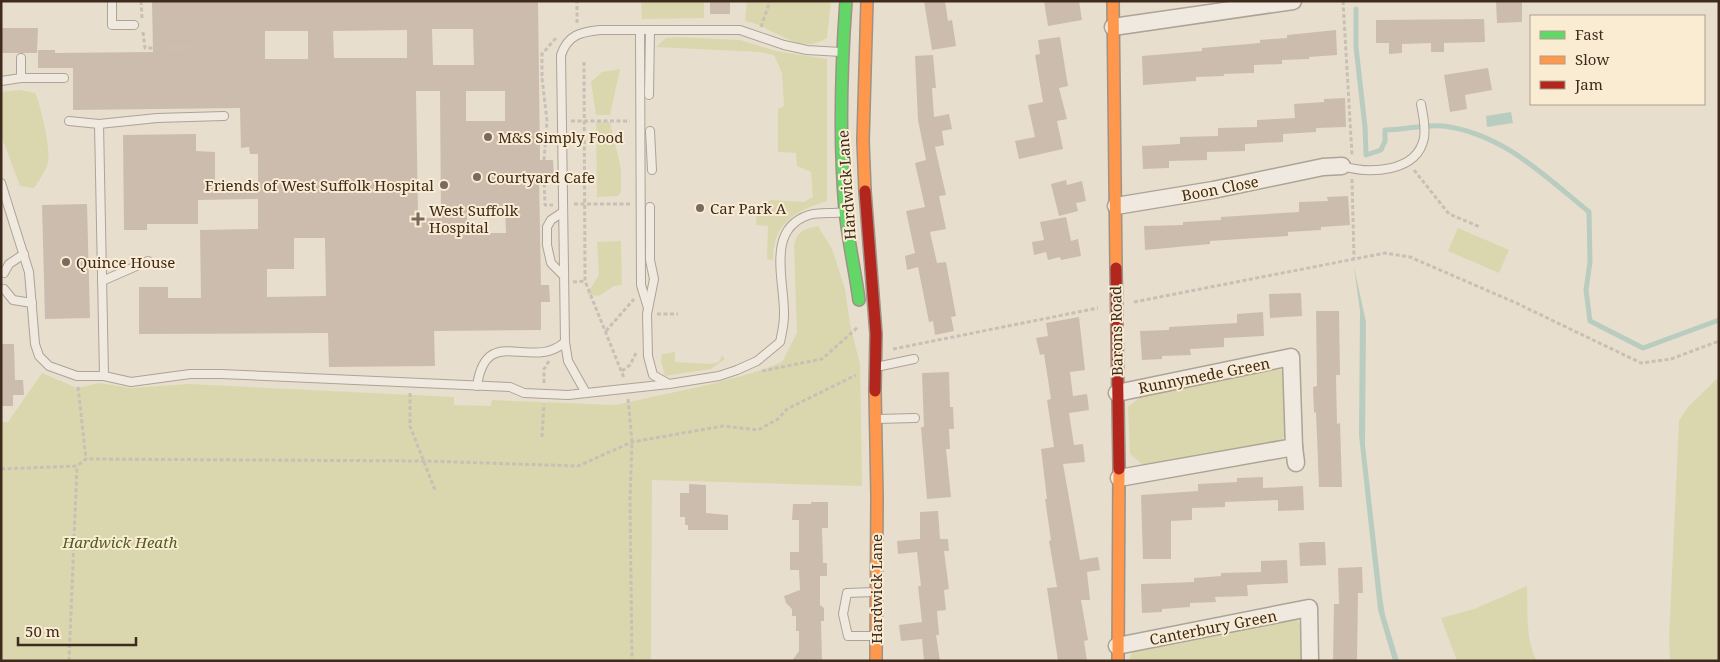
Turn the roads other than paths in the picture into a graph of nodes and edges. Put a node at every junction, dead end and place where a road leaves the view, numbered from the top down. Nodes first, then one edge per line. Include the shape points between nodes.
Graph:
1 (112, 1) edge
2 (846, 1) edge
3 (867, 1) edge
4 (1113, 1) edge
5 (1293, 1) edge
6 (134, 25) dead end
7 (844, 25) junction
8 (1113, 27) junction
9 (640, 30) junction
10 (650, 30) junction
11 (829, 51) junction
12 (854, 55) junction
13 (22, 58) dead end
14 (21, 78) junction
15 (64, 78) dead end
16 (864, 78) junction
17 (1, 81) edge
18 (649, 95) dead end
19 (856, 103) dead end
20 (1421, 104) dead end
21 (224, 116) dead end
22 (69, 121) dead end
23 (99, 124) junction
24 (650, 131) dead end
25 (854, 131) dead end
26 (1347, 167) joint
27 (652, 170) dead end
28 (856, 180) dead end
29 (1, 182) edge
30 (650, 206) dead end
31 (1116, 206) junction
32 (849, 210) junction
33 (563, 212) junction
34 (832, 214) junction
35 (24, 254) junction
36 (148, 261) dead end
37 (4, 272) dead end
38 (564, 276) junction
39 (102, 281) junction
40 (856, 281) junction
41 (4, 289) dead end
42 (32, 303) junction
43 (648, 308) junction
44 (565, 342) junction
45 (914, 359) dead end
46 (868, 369) junction
47 (104, 376) junction
48 (669, 384) junction
49 (477, 386) junction
50 (586, 393) junction
51 (1118, 393) junction
52 (914, 418) dead end
53 (876, 419) junction
54 (1119, 478) junction
55 (876, 591) junction
56 (876, 636) junction
57 (1118, 653) edge
58 (876, 661) edge
59 (1310, 661) edge

1 - 6 lane via 112,25
2 - 7 street, Hardwick Lane
3 - 12 street, Hardwick Lane
4 - 8 street, Barons Road
5 - 8 street
7 - 11 lane
7 - 12 street, Hardwick Lane
8 - 31 street, Barons Road
9 - 10 lane
9 - 33 lane via 582,32 565,44 561,55
9 - 43 lane via 640,285
10 - 11 lane via 740,30 784,45
10 - 18 lane
11 - 12 lane
12 - 16 street, Hardwick Lane
12 - 32 street, Hardwick Lane via 842,150
13 - 14 lane
14 - 15 lane
14 - 17 lane
16 - 19 lane
16 - 46 street, Hardwick Lane via 866,223 876,334
20 - 26 lane via 1425,130 1421,149 1408,161 1377,169
21 - 23 lane
22 - 23 lane
23 - 39 lane
24 - 27 lane
25 - 28 lane
26 - 31 street, Boon Close via 1322,160 1213,190
29 - 35 lane
30 - 43 lane via 650,260 654,280
31 - 51 street, Barons Road
32 - 34 lane
32 - 40 street, Hardwick Lane
33 - 38 lane
33 - 38 lane via 547,227 547,256
34 - 40 lane via 838,220
34 - 48 lane via 808,215 794,223 785,234 780,248 783,328 780,342 772,351 728,373
35 - 37 lane via 9,264
35 - 42 lane
36 - 39 lane
38 - 44 lane
39 - 47 lane
40 - 46 street, Hardwick Lane
41 - 42 lane via 13,300
42 - 47 lane via 39,356 63,373
43 - 48 lane via 648,356 653,374
44 - 49 lane via 556,350 499,352 487,357 480,369
44 - 50 lane via 568,361
45 - 46 lane
46 - 53 street, Hardwick Lane
47 - 49 lane via 130,382 190,374 221,374
48 - 50 lane
49 - 50 lane via 510,387 524,393 568,396
51 - 54 street, Barons Road
51 - 54 street, Runnymede Green via 1292,352 1295,455
52 - 53 lane
53 - 55 street, Hardwick Lane
54 - 57 street, Barons Road
55 - 56 street, Hardwick Lane
55 - 56 lane via 847,593 843,614 848,636
56 - 58 street, Hardwick Lane
57 - 59 street, Canterbury Green via 1309,600

